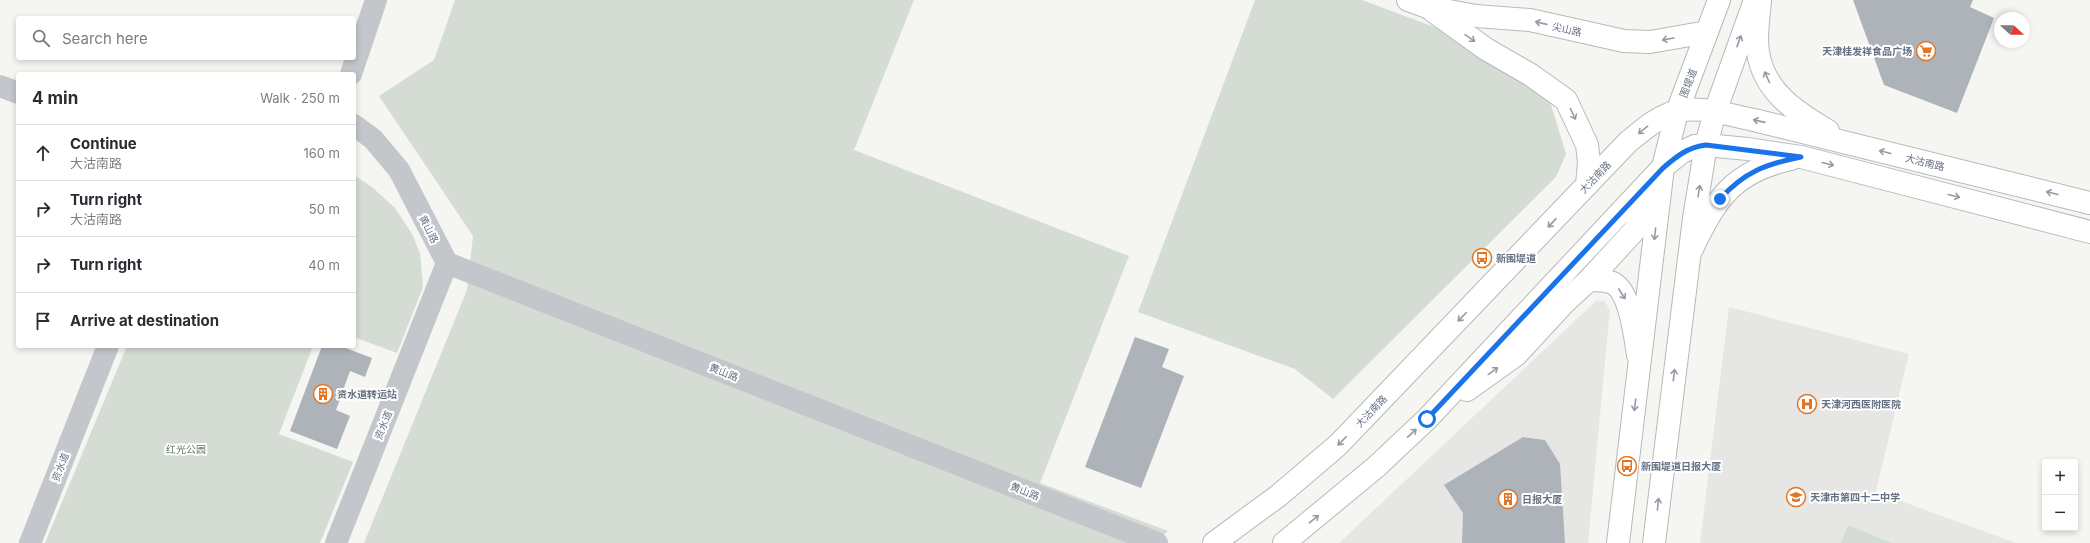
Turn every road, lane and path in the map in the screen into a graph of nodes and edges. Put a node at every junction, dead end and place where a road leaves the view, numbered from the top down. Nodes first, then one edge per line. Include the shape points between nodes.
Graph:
1 (376, 0) edge
2 (1719, 0) edge
3 (1755, 0) edge
4 (1760, 0) edge
5 (1417, 4) edge
6 (1707, 32) junction
7 (356, 59) edge
8 (356, 60) edge
9 (352, 72) edge
10 (0, 86) edge
11 (16, 92) edge
12 (1677, 112) junction
13 (1715, 112) junction
14 (356, 126) edge
15 (1850, 143) junction
16 (1706, 145) junction
17 (1801, 157) junction
18 (1663, 168) junction
19 (1587, 185) junction
20 (2090, 203) edge
21 (2090, 232) edge
22 (1690, 254) junction
23 (447, 263) junction
24 (1589, 280) junction
25 (107, 348) edge
26 (1639, 365) junction
27 (1427, 419) junction
28 (30, 543) edge
29 (336, 543) edge
30 (1157, 543) edge
31 (1214, 543) edge
32 (1284, 543) edge
33 (1618, 543) edge
34 (1654, 543) edge

1 - 7 street
2 - 6 main road, 围堤道
13 -> 3 main road
15 -> 4 main road via 1800,115 1785,103 1766,78 1758,52
6 -> 5 main road, 尖山路 via 1650,42 1624,41 1530,20 1476,16
5 -> 19 main road, 尖山路 via 1486,50 1531,75 1566,100 1587,145
6 - 12 main road, 围堤道
8 - 9 street
10 - 11 street
12 - 13 main road, 大沽南路
12 - 18 main road, 围堤道
12 -> 19 main road, 大沽南路 via 1657,120 1643,130
15 -> 13 main road, 大沽南路
13 - 16 main road
14 - 23 street, 黄山路 via 373,139 399,170
20 -> 15 main road, 大沽南路
16 - 17 main road
16 - 18 main road via 1695,146 1682,152
22 -> 16 main road
17 -> 21 main road
17 - 22 main road via 1763,166 1728,190 1706,218
18 - 24 main road via 1648,208 1634,231
18 -> 26 main road
18 - 27 main road
19 -> 31 main road, 大沽南路 via 1338,446 1290,487
34 -> 22 main road
23 - 29 street, 资水道
23 - 30 street, 黄山路
24 -> 26 main road via 1602,280 1614,284 1624,296
27 -> 24 main road via 1516,355
25 - 28 street, 资水道
26 -> 33 main road
32 -> 27 main road via 1376,467

